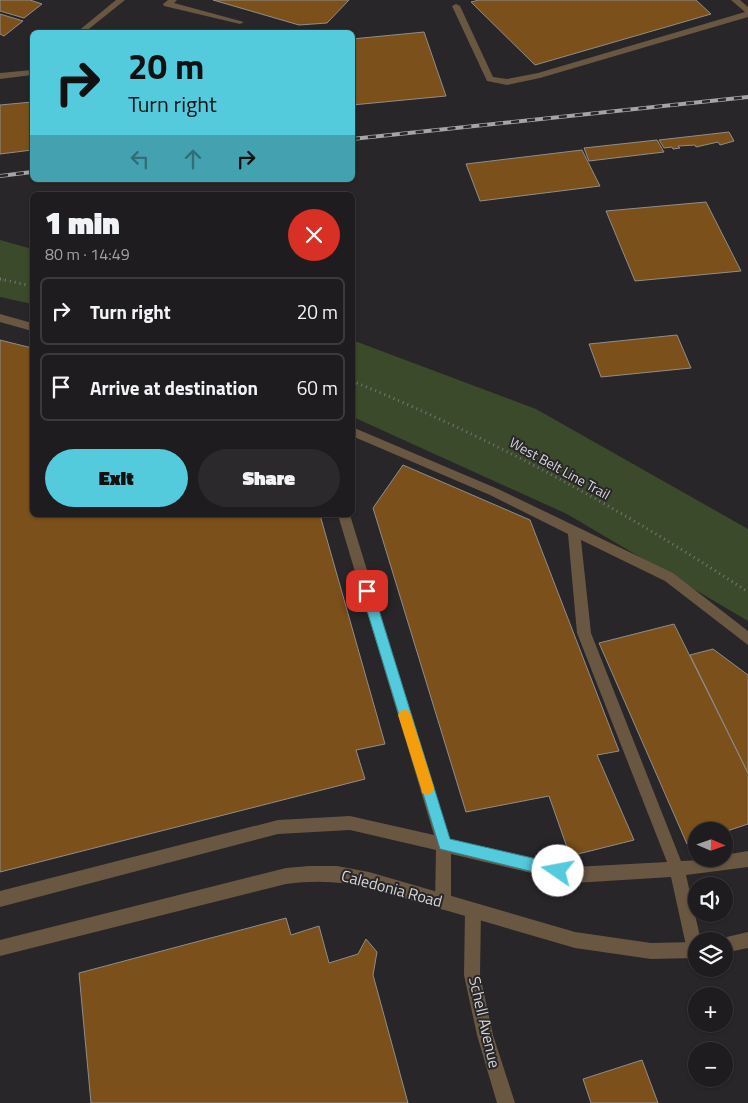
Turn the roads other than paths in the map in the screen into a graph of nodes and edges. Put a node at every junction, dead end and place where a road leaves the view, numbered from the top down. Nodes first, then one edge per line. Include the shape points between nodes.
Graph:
1 (121, 0) edge
2 (173, 0) edge
3 (735, 0) edge
4 (456, 6) dead end
5 (748, 13) edge
6 (240, 22) dead end
7 (84, 30) edge
8 (30, 73) edge
9 (0, 76) edge
10 (0, 318) edge
11 (30, 326) edge
12 (355, 433) edge
13 (345, 517) edge
14 (574, 530) junction
15 (748, 638) edge
16 (444, 844) junction
17 (748, 859) edge
18 (677, 869) junction
19 (0, 899) edge
20 (443, 902) junction
21 (473, 910) junction
22 (692, 932) edge
23 (748, 940) edge
24 (733, 943) edge
25 (0, 948) edge
26 (688, 950) edge
27 (506, 1103) edge

1 - 7 street
2 - 6 street via 167,4
3 - 5 street
4 - 5 street via 490,79 507,82
8 - 9 street
10 - 11 street
12 - 14 street
13 - 16 street
14 - 15 street via 669,577
14 - 18 street via 584,633
16 - 18 street via 574,875
16 - 19 street via 350,822 278,827
16 - 20 street
17 - 18 street
18 - 22 street
20 - 21 street, Caledonia Road
20 - 25 street, Caledonia Road via 341,873 318,872 278,878
21 - 26 street, Caledonia Road via 556,936 594,944 661,952
21 - 27 street, Schell Avenue via 472,975 485,1035
23 - 24 street

